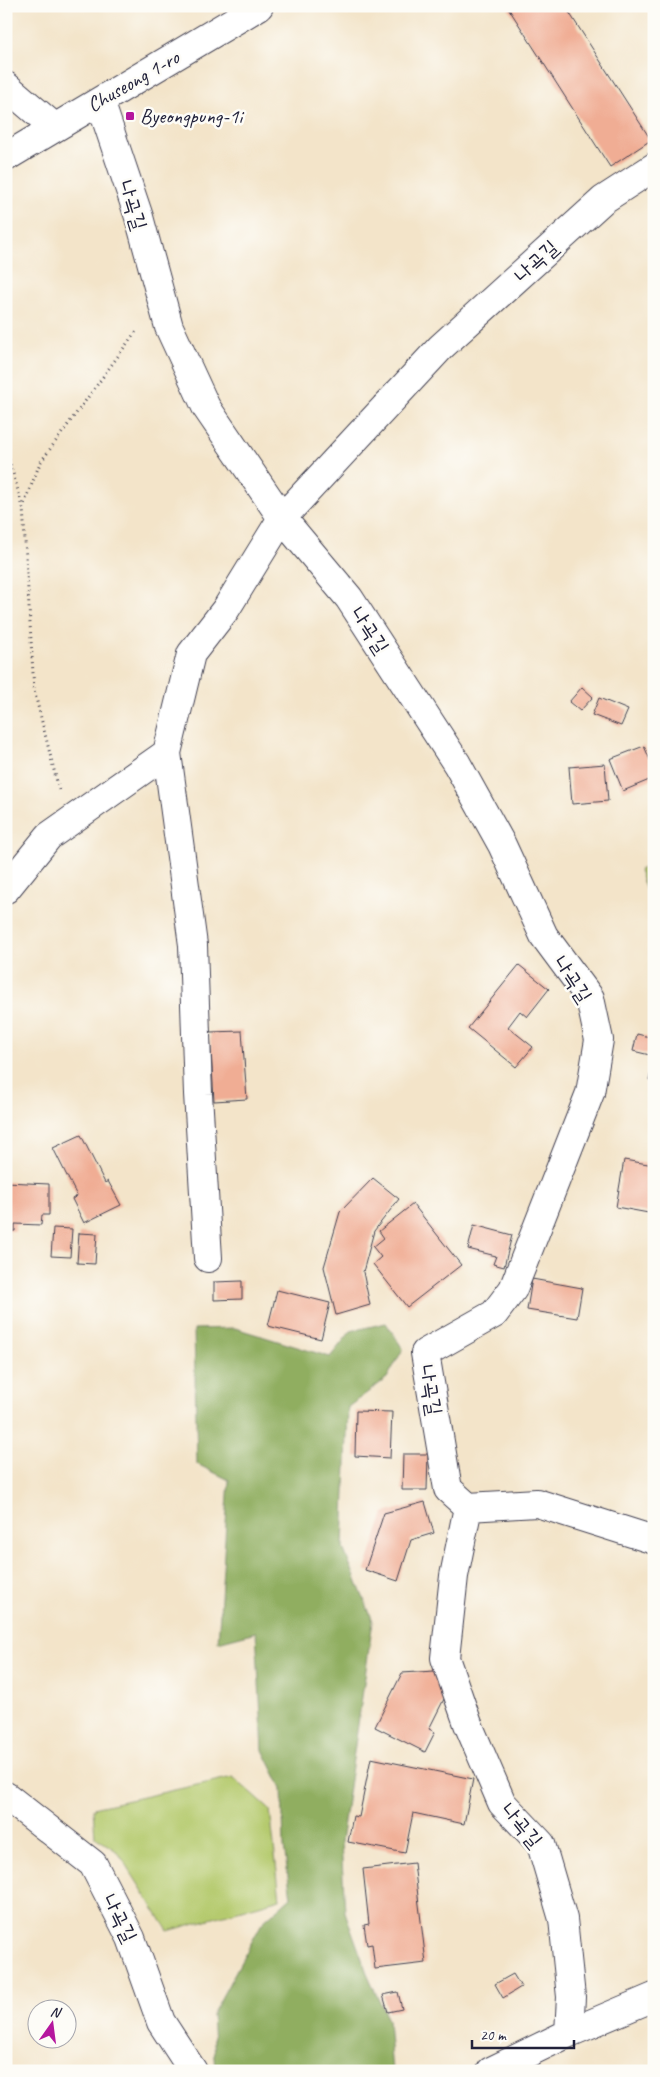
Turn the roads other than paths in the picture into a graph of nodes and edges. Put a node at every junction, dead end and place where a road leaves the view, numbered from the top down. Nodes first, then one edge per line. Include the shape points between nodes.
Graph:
1 (259, 6) edge
2 (6, 86) edge
3 (100, 101) junction
4 (54, 127) junction
5 (6, 157) edge
6 (654, 167) edge
7 (282, 518) junction
8 (167, 753) junction
9 (6, 889) edge
10 (208, 1258) dead end
11 (468, 1507) junction
12 (654, 1540) edge
13 (6, 1796) edge
14 (654, 1997) edge
15 (569, 2033) junction
16 (194, 2071) edge
17 (491, 2071) edge

1 - 3 street, Chuseong 1-ro
2 - 4 street
3 - 4 street, Chuseong 1-ro
3 - 7 street, 나곡길 via 139,217 169,327 206,407
4 - 5 street, Chuseong 1-ro
6 - 7 street, 나곡길 via 603,200 441,347
7 - 8 street, 나곡길 via 226,609 190,654
7 - 11 street, 나곡길 via 349,598 457,764 502,845 544,936 590,998 599,1040 590,1093 513,1289 494,1314 425,1353 448,1488
8 - 9 street via 49,836
8 - 10 street, 나곡길 via 193,945
11 - 12 street via 537,1503
11 - 15 street, 나곡길 via 454,1576 445,1658 468,1724 502,1803 541,1844 563,1919 571,1997
13 - 16 street, 나곡길 via 93,1864 131,1938 161,2022
14 - 15 street
15 - 17 street

